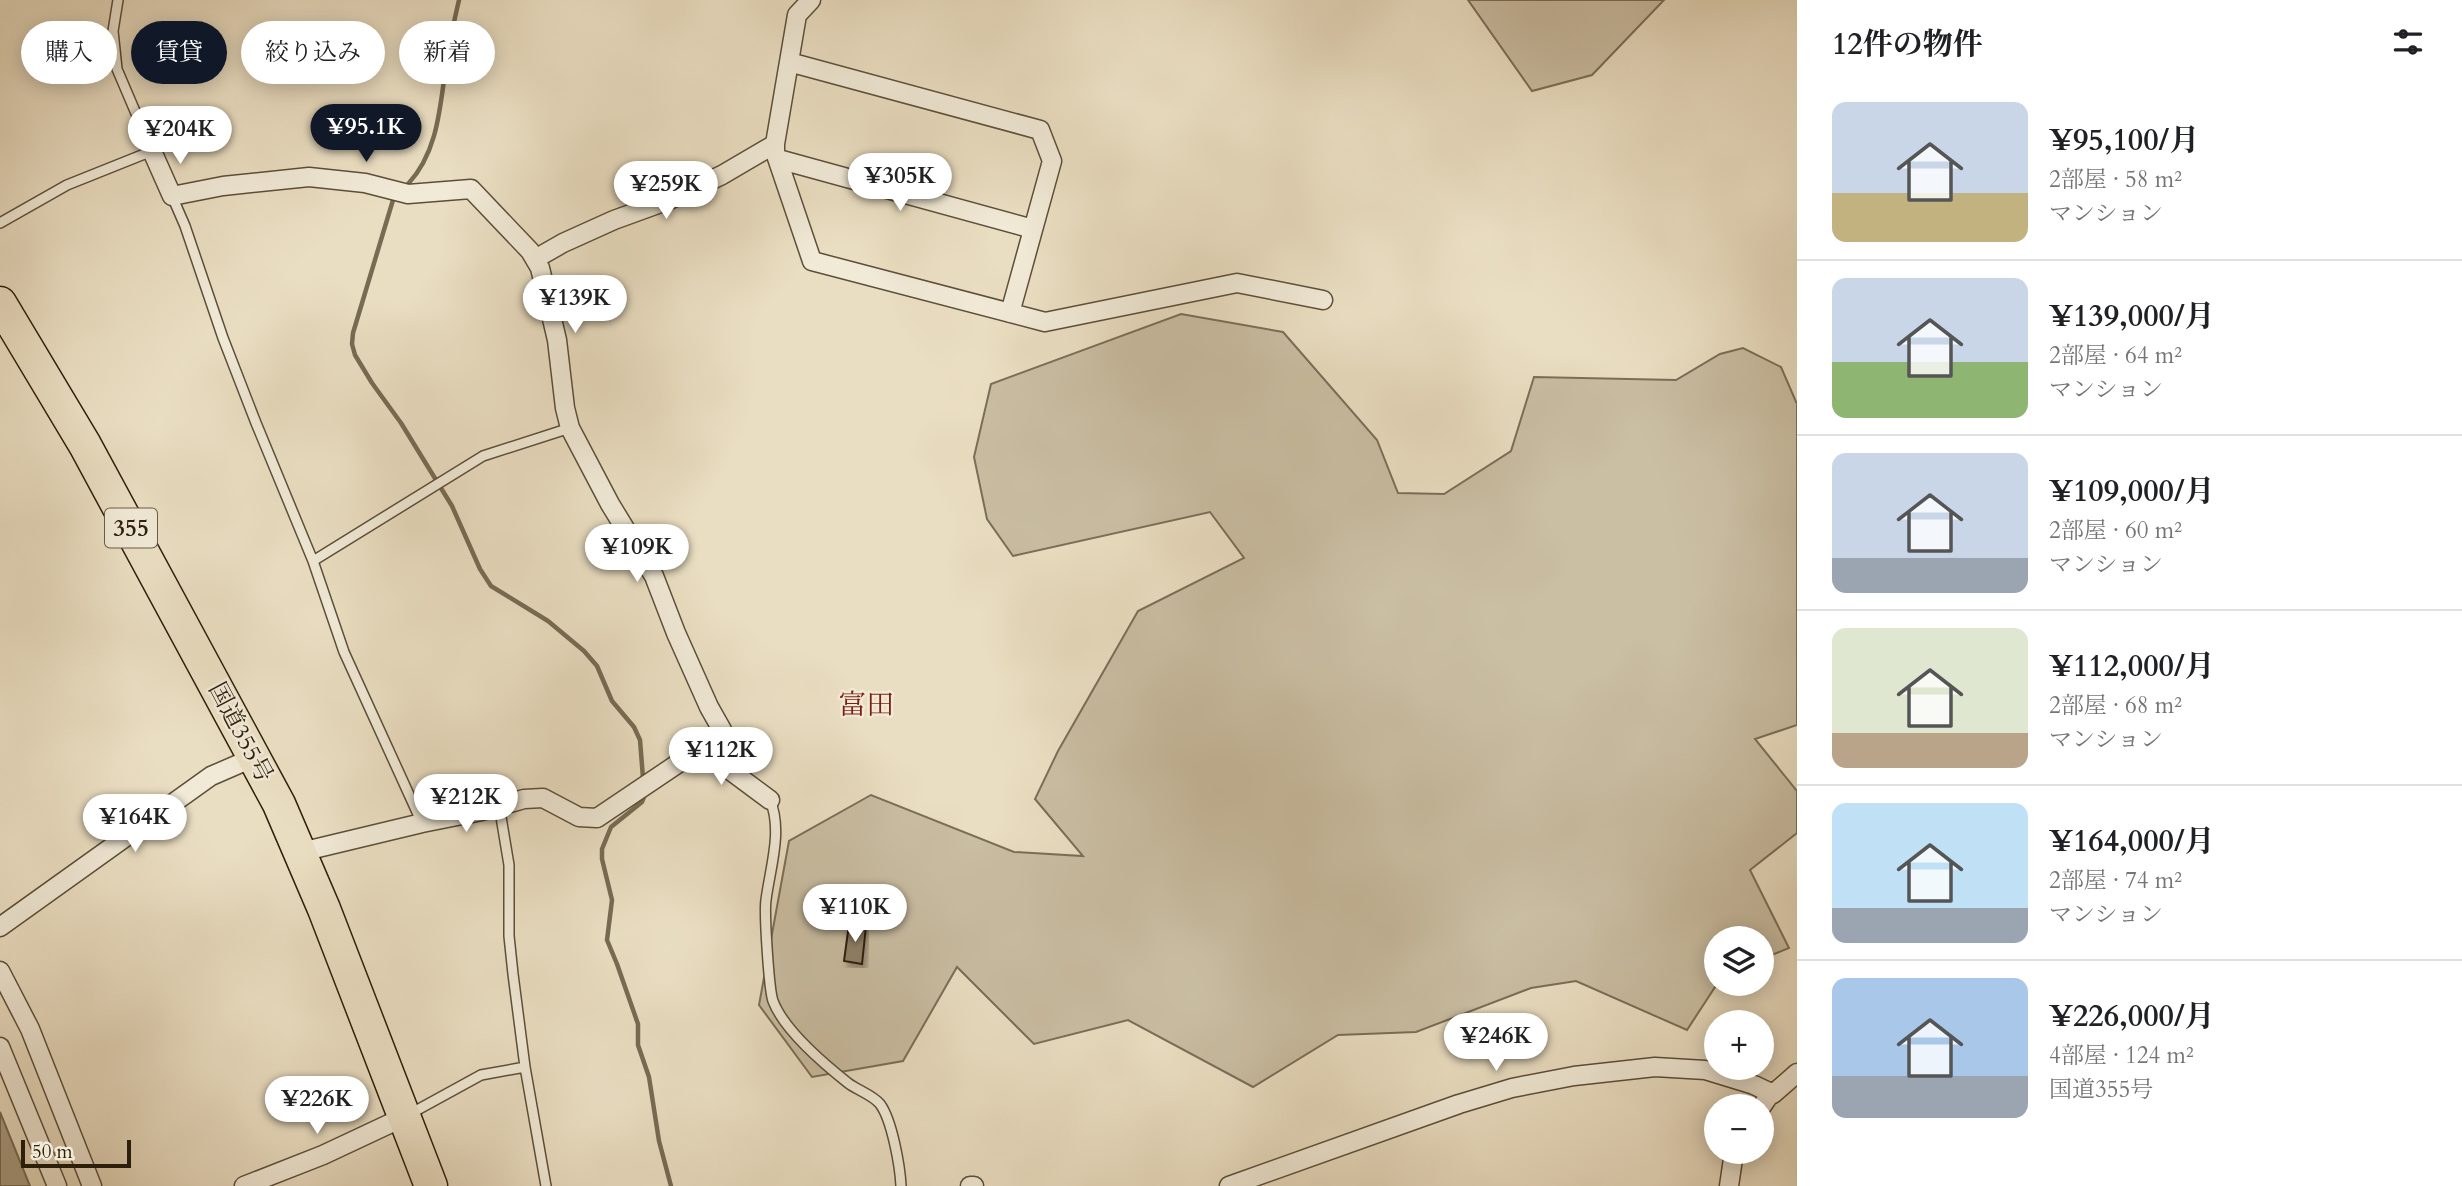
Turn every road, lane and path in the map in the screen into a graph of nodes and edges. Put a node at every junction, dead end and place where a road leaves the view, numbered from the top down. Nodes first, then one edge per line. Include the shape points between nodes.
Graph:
1 (118, 0) edge
2 (811, 0) edge
3 (789, 62) junction
4 (152, 151) junction
5 (776, 152) junction
6 (172, 196) junction
7 (0, 223) edge
8 (1033, 229) junction
9 (535, 259) junction
10 (1323, 300) dead end
11 (0, 303) edge
12 (1010, 313) junction
13 (570, 428) junction
14 (313, 561) junction
15 (711, 739) junction
16 (255, 757) junction
17 (770, 800) joint
18 (499, 805) junction
19 (422, 823) junction
20 (301, 852) junction
21 (0, 927) edge
22 (0, 971) edge
23 (0, 1047) edge
24 (525, 1067) junction
25 (1797, 1073) edge
26 (1761, 1094) edge
27 (1773, 1094) edge
28 (404, 1117) junction
29 (1733, 1164) edge
30 (57, 1186) edge
31 (92, 1186) edge
32 (244, 1186) edge
33 (431, 1186) edge
34 (546, 1186) edge
35 (901, 1186) edge
36 (1229, 1186) edge
37 (1730, 1186) edge

1 - 4 lane via 113,31 117,69
2 - 3 street via 797,15
3 - 5 street
3 - 8 street via 1040,130 1052,162
4 - 6 street
4 - 7 lane via 67,185
5 - 8 street
5 - 9 street via 614,220
5 - 12 street via 812,261
6 - 9 street via 309,177 365,183 408,194 471,189
6 - 14 lane via 223,338
8 - 12 street
9 - 13 street via 557,340
10 - 12 street via 1237,283 1045,322
11 - 16 highway, 国道355号 / 355 via 85,445
13 - 14 lane via 483,456
13 - 15 street via 654,576 723,730
14 - 19 lane via 360,691
15 - 17 street via 731,771
15 - 18 street via 597,818 579,817 543,798
16 - 20 highway, 国道355号 / 355
16 - 21 street via 211,776
17 - 35 lane via 775,830 765,905 772,1000 810,1049 849,1084 879,1103 892,1135
18 - 19 street
18 - 24 lane via 509,865 509,936
19 - 20 street
20 - 28 highway, 国道355号 / 355
22 - 31 street via 30,1030
23 - 30 street
24 - 28 lane via 481,1075
24 - 34 lane
25 - 27 street
26 - 36 street via 1754,1085 1705,1070 1655,1068 1574,1076 1460,1104
28 - 32 street
28 - 33 highway, 国道355号 / 355
29 - 37 street

